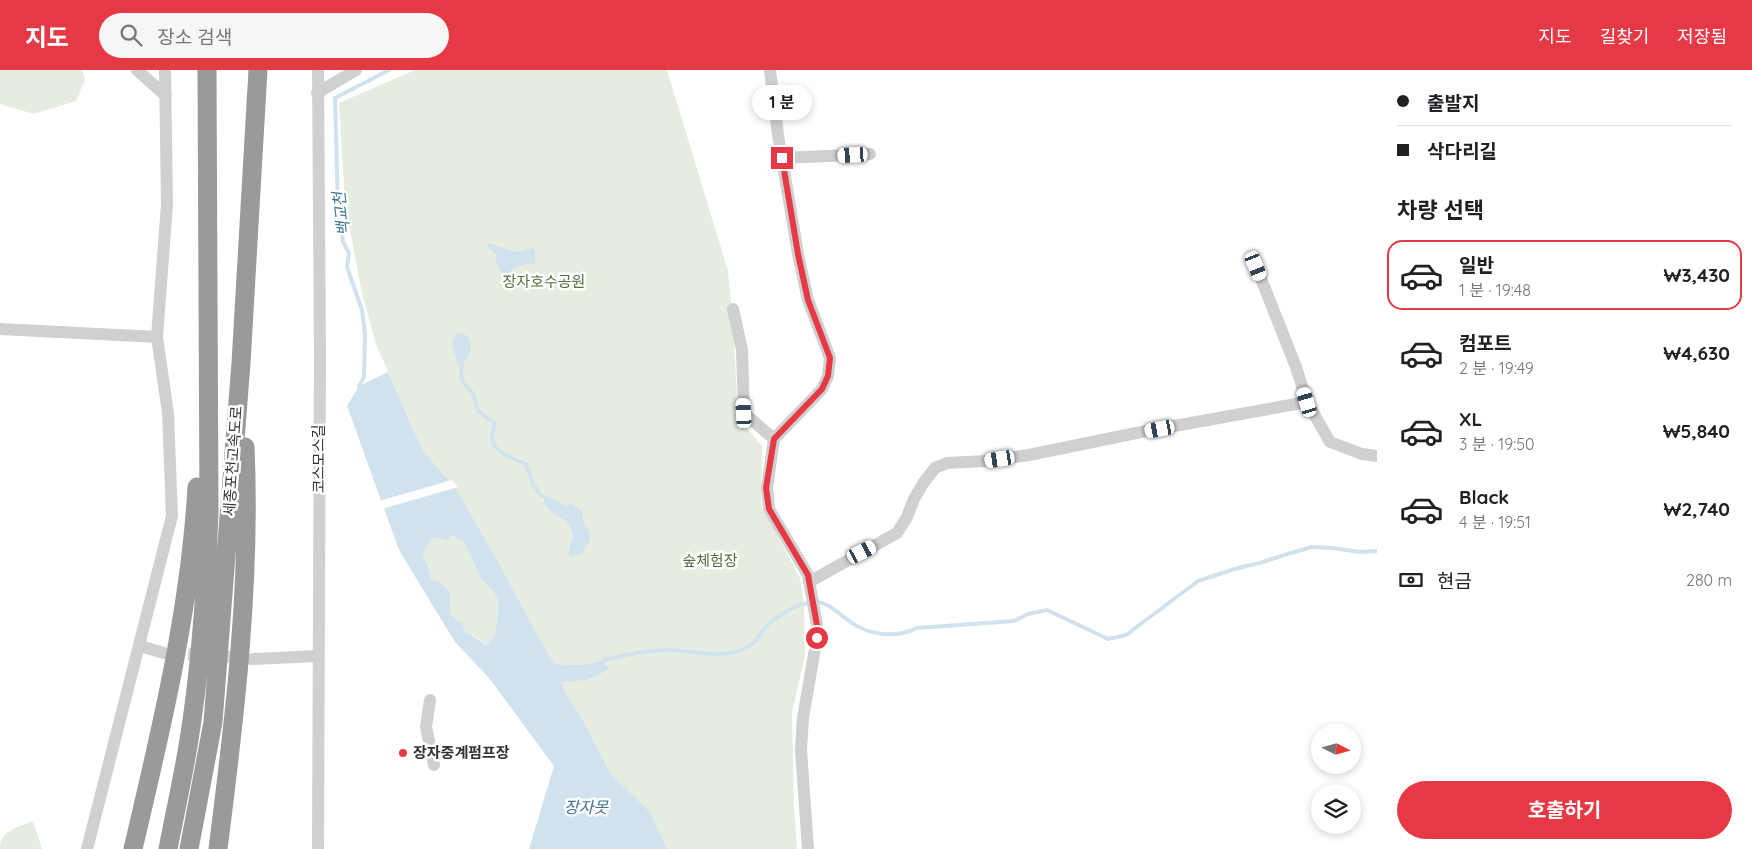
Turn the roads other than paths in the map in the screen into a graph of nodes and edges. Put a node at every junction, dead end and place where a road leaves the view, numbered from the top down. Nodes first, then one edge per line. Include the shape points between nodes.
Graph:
1 (137, 70) edge
2 (165, 70) edge
3 (206, 70) edge
4 (258, 70) edge
5 (318, 70) edge
6 (356, 70) edge
7 (770, 70) edge
8 (317, 93) junction
9 (166, 96) junction
10 (870, 154) dead end
11 (782, 158) junction
12 (1256, 266) dead end
13 (733, 309) dead end
14 (0, 329) edge
15 (157, 337) junction
16 (208, 359) junction
17 (241, 363) junction
18 (1307, 402) junction
19 (774, 439) junction
20 (1377, 456) edge
21 (809, 586) junction
22 (140, 646) junction
23 (164, 653) tunnel mouth
24 (317, 656) junction
25 (252, 659) tunnel mouth
26 (430, 700) dead end
27 (434, 765) dead end
28 (87, 849) edge
29 (133, 849) edge
30 (168, 849) edge
31 (189, 849) edge
32 (218, 849) edge
33 (318, 849) edge
34 (808, 849) edge

1 - 9 street
2 - 9 street
3 - 16 highway, 세종포천고속도로
4 - 17 highway, 세종포천고속도로
5 - 8 street, 코스모스길
6 - 8 street
7 - 11 street
8 - 24 street, 코스모스길 via 320,357
9 - 15 street via 167,204
10 - 11 street
11 - 19 street via 808,300 830,358 828,376 822,389
12 - 18 street
13 - 19 street via 742,350 744,413
14 - 15 street
15 - 22 street via 168,413 172,516
16 - 29 highway via 202,398 196,503 178,647
16 - 30 highway, 세종포천고속도로 via 206,584 189,740
17 - 31 highway, 세종포천고속도로 via 213,722
17 - 32 highway via 246,466 245,570 239,672
18 - 20 street via 1330,442
18 - 21 street via 1029,455 947,463 935,468 924,482 897,533
19 - 21 street via 766,488 769,509 808,575
21 - 34 street via 818,631 801,750
22 - 23 street
22 - 28 street
24 - 25 street
24 - 33 street, 코스모스길
26 - 27 street via 426,727

